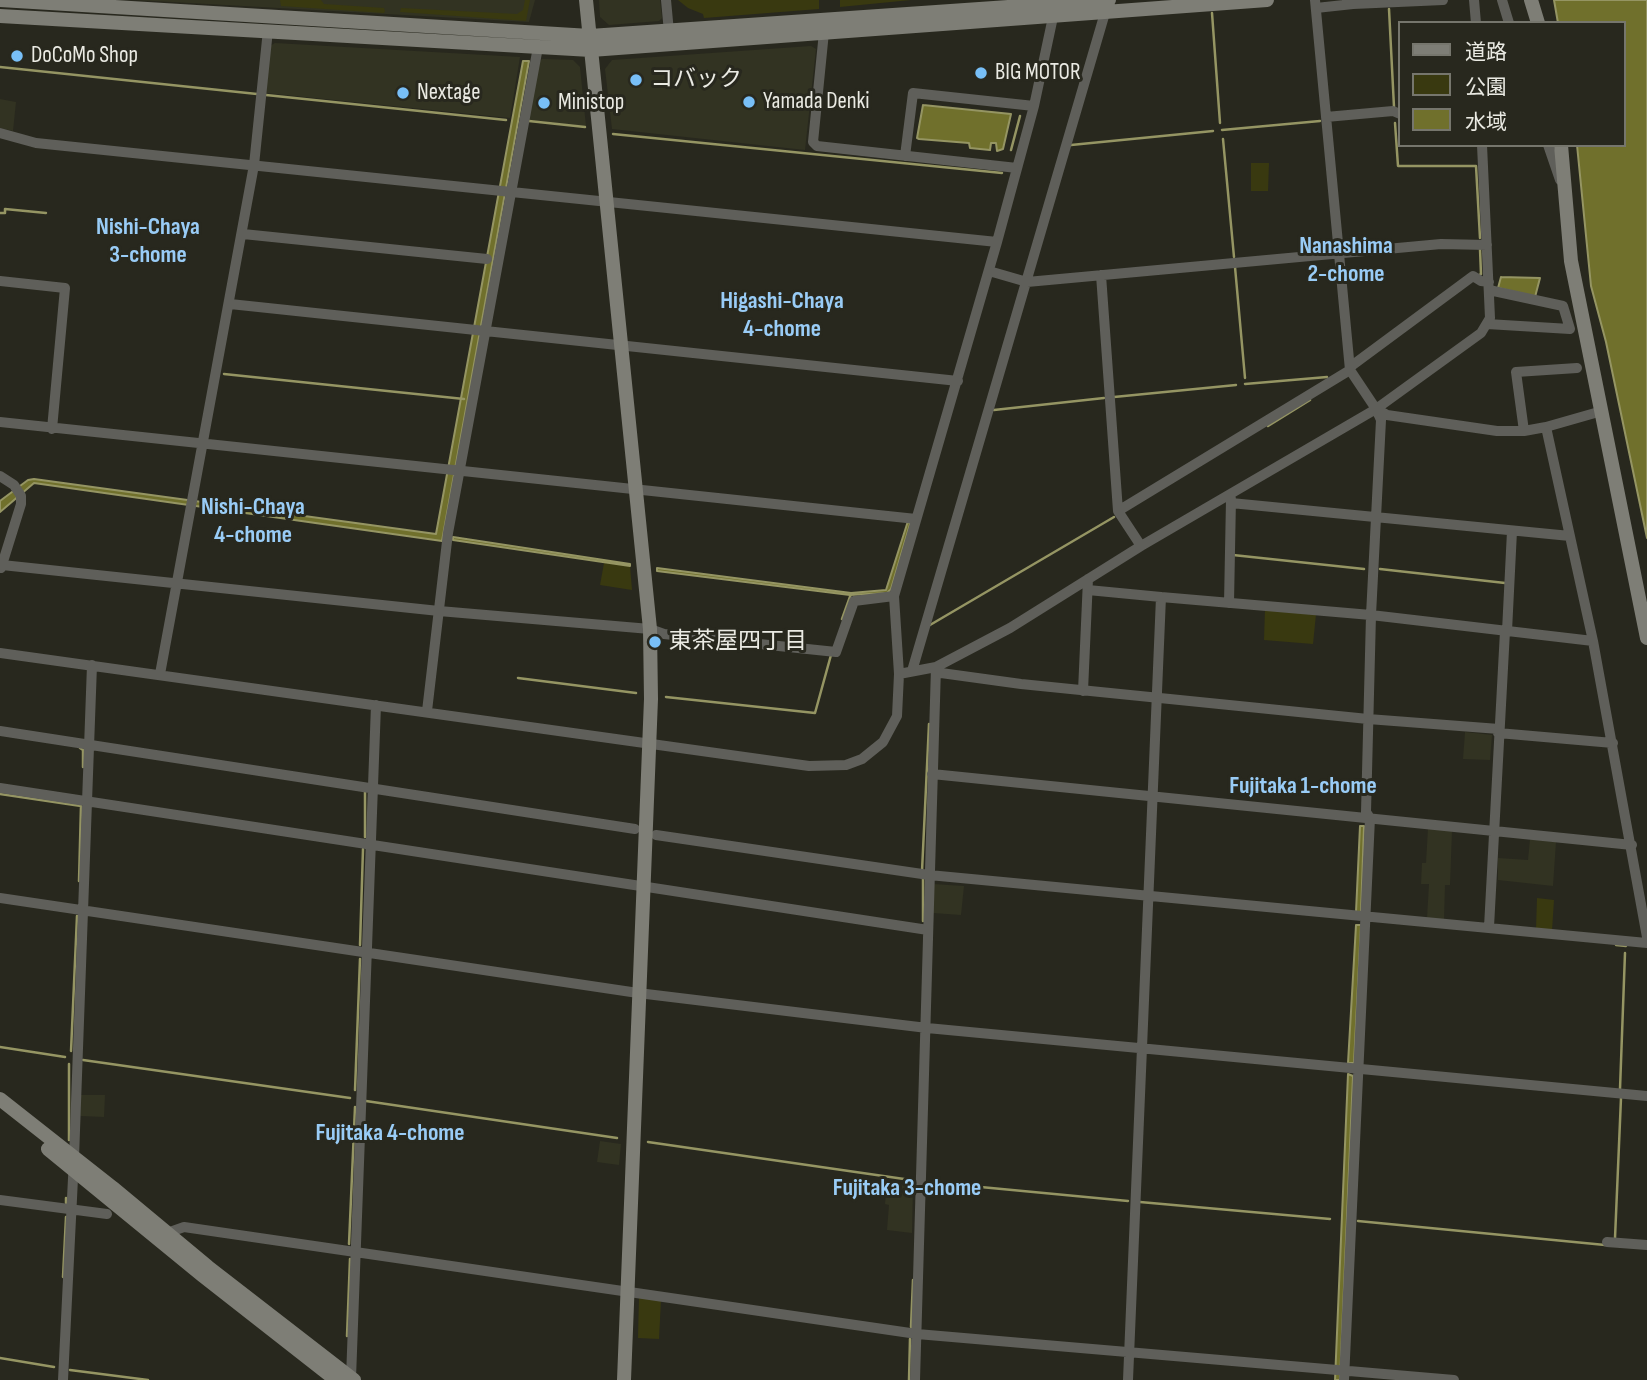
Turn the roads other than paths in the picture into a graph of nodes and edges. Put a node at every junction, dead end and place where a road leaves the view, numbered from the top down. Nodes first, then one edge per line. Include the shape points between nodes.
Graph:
1 (1, 0) edge
2 (586, 0) edge
3 (666, 0) edge
4 (1267, 0) edge
5 (1443, 0) edge
6 (1474, 0) edge
7 (1502, 0) edge
8 (1531, 0) edge
9 (1350, 2) edge
10 (1108, 3) edge
11 (1315, 4) edge
12 (929, 7) edge
13 (1056, 7) edge
14 (0, 9) edge
15 (0, 16) edge
16 (1476, 21) edge
17 (1508, 21) edge
18 (1537, 21) edge
19 (268, 30) junction
20 (669, 32) junction
21 (824, 32) junction
22 (591, 43) junction
23 (538, 47) junction
24 (1034, 106) junction
25 (1398, 113) edge
26 (1326, 121) junction
27 (0, 133) edge
28 (1482, 147) edge
29 (1549, 147) edge
30 (1561, 147) edge
31 (905, 156) junction
32 (254, 165) junction
33 (1017, 168) junction
34 (505, 191) junction
35 (1565, 196) junction
36 (606, 203) junction
37 (243, 234) junction
38 (997, 242) junction
39 (1487, 245) junction
40 (1339, 253) junction
41 (487, 260) dead end
42 (989, 271) junction
43 (1101, 275) junction
44 (0, 281) edge
45 (1027, 282) junction
46 (1489, 286) junction
47 (230, 304) junction
48 (1487, 324) junction
49 (479, 330) junction
50 (621, 344) junction
51 (1350, 368) junction
52 (1577, 368) dead end
53 (958, 381) junction
54 (1376, 409) junction
55 (1602, 411) junction
56 (0, 422) edge
57 (1546, 427) junction
58 (51, 429) junction
59 (1524, 431) junction
60 (202, 443) junction
61 (454, 470) junction
62 (0, 476) edge
63 (635, 488) junction
64 (1230, 498) junction
65 (1118, 511) junction
66 (916, 519) junction
67 (1376, 519) junction
68 (1512, 531) junction
69 (1570, 536) junction
70 (4, 544) edge
71 (1140, 546) junction
72 (1, 568) edge
73 (177, 583) junction
74 (1088, 584) junction
75 (894, 596) junction
76 (1161, 597) junction
77 (1229, 603) junction
78 (439, 611) junction
79 (1371, 615) junction
80 (650, 629) junction
81 (1506, 631) junction
82 (1647, 638) edge
83 (1593, 641) junction
84 (0, 653) edge
85 (92, 665) junction
86 (936, 667) junction
87 (912, 671) junction
88 (160, 674) junction
89 (899, 674) junction
90 (1083, 691) junction
91 (1157, 698) junction
92 (376, 705) junction
93 (427, 711) junction
94 (1368, 719) junction
95 (0, 731) edge
96 (1498, 731) junction
97 (1613, 743) junction
98 (88, 744) junction
99 (649, 744) junction
100 (932, 774) junction
101 (0, 788) edge
102 (373, 789) junction
103 (1153, 796) junction
104 (86, 802) junction
105 (1370, 818) junction
106 (635, 829) dead end
107 (1493, 831) junction
108 (656, 835) dead end
109 (371, 845) junction
110 (1632, 845) junction
111 (929, 875) junction
112 (643, 886) junction
113 (1149, 896) junction
114 (0, 898) edge
115 (83, 911) junction
116 (1366, 916) junction
117 (1489, 927) junction
118 (928, 930) junction
119 (1647, 937) edge
120 (1647, 943) edge
121 (367, 954) junction
122 (638, 993) junction
123 (927, 1028) junction
124 (1142, 1049) junction
125 (1358, 1070) junction
126 (1647, 1096) edge
127 (0, 1099) edge
128 (0, 1111) edge
129 (73, 1164) junction
130 (0, 1200) edge
131 (70, 1211) junction
132 (107, 1214) dead end
133 (167, 1233) junction
134 (1607, 1241) dead end
135 (1647, 1245) edge
136 (356, 1251) junction
137 (628, 1291) junction
138 (916, 1334) junction
139 (1129, 1352) junction
140 (1341, 1372) edge
141 (347, 1379) edge
142 (63, 1380) edge
143 (624, 1380) edge
144 (915, 1380) edge
145 (1128, 1380) edge
146 (1454, 1380) edge

1 - 14 street
1 - 22 street
2 - 22 street
3 - 20 street
4 - 10 street
5 - 9 street
6 - 16 street
7 - 17 street
8 - 18 street
9 - 11 street
10 - 13 street
10 - 45 street
11 - 26 street
12 - 13 street
12 - 20 street
13 - 21 street
13 - 24 street
15 - 19 street
19 - 23 street
19 - 32 street
20 - 22 street
21 - 22 street
21 - 31 street via 813,142
22 - 23 street
22 - 36 street
23 - 34 street
24 - 31 street via 913,93
24 - 33 street
25 - 26 street
26 - 40 street
27 - 32 street via 36,143
28 - 39 street
29 - 35 street
30 - 35 street
31 - 33 street
32 - 34 street
32 - 37 street
33 - 38 street
34 - 36 street
34 - 49 street
35 - 55 street via 1571,261
36 - 38 street
36 - 50 street
37 - 41 street
37 - 47 street
38 - 42 street
39 - 40 street
39 - 46 street
40 - 43 street
40 - 51 street
42 - 45 street
42 - 53 street
43 - 45 street
43 - 65 street
44 - 58 street via 65,288
45 - 87 street
46 - 48 street
46 - 48 street via 1563,306 1570,328
46 - 51 street via 1473,276
47 - 49 street
47 - 60 street
48 - 54 street
49 - 50 street
49 - 61 street
50 - 53 street
50 - 63 street
51 - 54 street
51 - 65 street
52 - 59 street via 1516,372
53 - 66 street
54 - 59 street via 1387,415 1474,428
54 - 64 street
54 - 67 street via 1381,420
55 - 57 street
55 - 82 street
56 - 58 street
57 - 59 street
57 - 69 street
58 - 60 street
60 - 61 street
60 - 73 street
61 - 63 street
61 - 78 street
62 - 70 street via 21,496
63 - 66 street
63 - 80 street
64 - 67 street
64 - 71 street
64 - 77 street
65 - 71 street
66 - 75 street
67 - 68 street
67 - 79 street
68 - 69 street
68 - 81 street
69 - 83 street
70 - 72 street
71 - 74 street
72 - 73 street
73 - 78 street
73 - 88 street
74 - 76 street
74 - 86 street
74 - 90 street
75 - 80 street via 854,601 836,652
75 - 89 street
76 - 77 street
76 - 91 street
77 - 79 street
78 - 80 street
78 - 93 street
79 - 81 street
79 - 94 street
80 - 99 street
81 - 83 street
81 - 96 street
83 - 97 street
84 - 85 street
85 - 88 street
85 - 98 street
86 - 87 street
86 - 90 street via 942,673
86 - 100 street
87 - 89 street
88 - 92 street
89 - 99 street via 897,716 891,730 874,751 846,765 809,766
90 - 91 street
91 - 94 street
91 - 103 street
92 - 93 street
92 - 102 street
93 - 99 street
94 - 96 street
94 - 105 street via 1366,813
95 - 98 street
96 - 97 street
96 - 107 street
97 - 110 street
98 - 102 street
98 - 104 street
99 - 112 street
100 - 103 street
100 - 111 street
101 - 104 street
102 - 106 street
102 - 109 street
103 - 105 street
103 - 113 street
104 - 109 street
104 - 115 street
105 - 107 street
105 - 116 street
107 - 110 street
107 - 117 street
108 - 111 street
109 - 112 street
109 - 121 street
110 - 119 street
111 - 113 street
111 - 118 street
112 - 118 street
112 - 122 street
113 - 116 street
113 - 124 street
114 - 115 street
115 - 121 street
115 - 129 street
116 - 117 street
116 - 125 street
117 - 120 street
118 - 123 street
121 - 122 street
121 - 136 street
122 - 123 street
122 - 137 street
123 - 124 street
123 - 138 street
124 - 125 street
124 - 139 street
125 - 126 street
125 - 140 street
127 - 129 street
128 - 129 street
129 - 131 street
129 - 133 street
129 - 141 street via 202,1275
130 - 131 street
131 - 132 street
131 - 142 street
133 - 136 street via 184,1227
133 - 141 street
134 - 135 street
136 - 137 street
136 - 141 street
137 - 138 street
137 - 143 street
138 - 139 street
138 - 144 street
139 - 140 street
139 - 145 street
140 - 146 street

